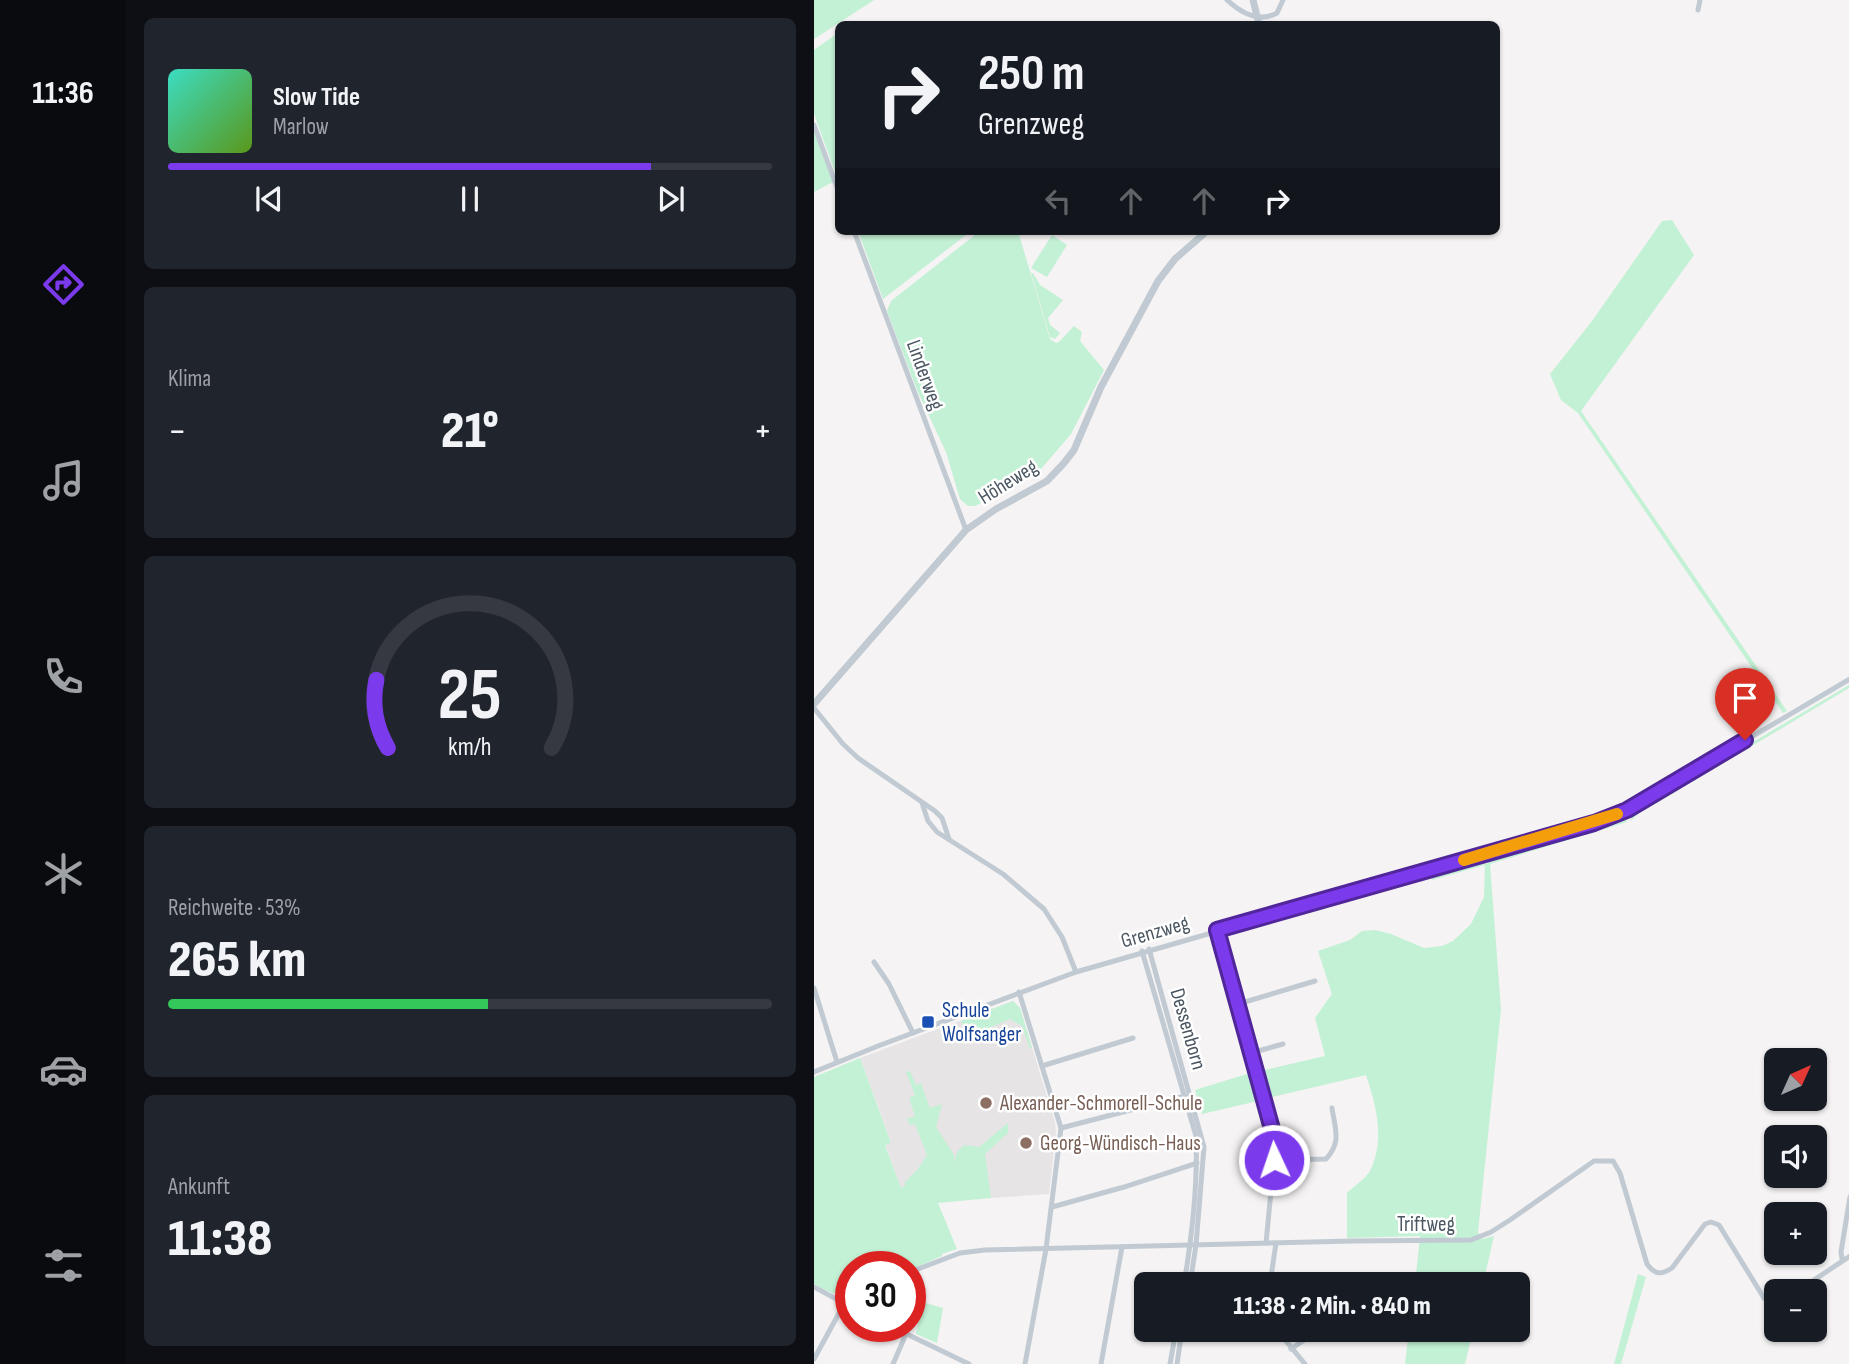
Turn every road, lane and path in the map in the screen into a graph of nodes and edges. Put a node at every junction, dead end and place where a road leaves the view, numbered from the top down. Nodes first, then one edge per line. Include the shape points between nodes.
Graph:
1 (1228, 0) edge
2 (1253, 0) edge
3 (1283, 0) edge
4 (1700, 0) edge
5 (1698, 9) dead end
6 (1258, 21) edge
7 (814, 125) edge
8 (835, 182) edge
9 (855, 235) edge
10 (1202, 235) edge
11 (966, 530) junction
12 (1849, 679) edge
13 (814, 706) edge
14 (922, 803) junction
15 (950, 840) junction
16 (1217, 930) junction
17 (1146, 950) junction
18 (874, 962) dead end
19 (1076, 972) junction
20 (1315, 981) dead end
21 (814, 988) edge
22 (1019, 992) junction
23 (1238, 1004) junction
24 (913, 1033) junction
25 (1133, 1038) dead end
26 (1283, 1044) dead end
27 (1251, 1053) junction
28 (837, 1062) junction
29 (1042, 1066) junction
30 (814, 1072) edge
31 (1185, 1096) junction
32 (1332, 1108) dead end
33 (1061, 1128) junction
34 (1274, 1160) junction
35 (1197, 1163) junction
36 (1849, 1197) edge
37 (1051, 1207) junction
38 (1266, 1243) junction
39 (1276, 1244) junction
40 (1194, 1245) junction
41 (1122, 1247) junction
42 (1046, 1249) junction
43 (1849, 1256) edge
44 (1842, 1259) junction
45 (926, 1266) edge
46 (1187, 1272) edge
47 (1191, 1272) edge
48 (1272, 1272) edge
49 (1814, 1279) edge
50 (814, 1287) edge
51 (1764, 1298) edge
52 (835, 1299) edge
53 (835, 1320) edge
54 (903, 1342) edge
55 (923, 1342) edge
56 (1174, 1342) edge
57 (1180, 1342) edge
58 (1286, 1342) edge
59 (1301, 1342) edge
60 (1291, 1349) junction
61 (814, 1359) edge
62 (893, 1364) edge
63 (969, 1364) edge
64 (1025, 1364) edge
65 (1101, 1364) edge
66 (1170, 1364) edge
67 (1177, 1364) edge
68 (1306, 1364) edge

1 - 6 street
2 - 6 street
3 - 6 street via 1277,13
4 - 5 street
7 - 8 street
9 - 11 street, Linderweg
10 - 11 street, Höheweg via 1158,281 1064,463 1047,481
11 - 13 street, Höheweg
12 - 16 street, Grenzweg via 1627,810
13 - 14 street via 858,758
14 - 15 street via 942,818
14 - 15 street via 932,827
15 - 19 street via 1019,885 1044,909
16 - 17 street, Grenzweg
16 - 23 street
17 - 19 street, Grenzweg
17 - 31 street, Dessenborn
17 - 40 street, Dessenborn via 1204,1147
18 - 24 street
19 - 22 street, Grenzweg
20 - 23 street
21 - 28 street
22 - 24 street, Grenzweg
22 - 29 street
23 - 27 street
24 - 28 street, Grenzweg
25 - 29 street
26 - 27 street
27 - 34 street via 1272,1129
28 - 30 street, Grenzweg
29 - 33 street
31 - 33 street
31 - 35 street, Dessenborn via 1196,1136
32 - 34 street via 1337,1140 1326,1159
33 - 37 street
34 - 38 street
35 - 37 street
35 - 40 street, Dessenborn
36 - 44 street
37 - 42 street
38 - 39 street, Triftweg
38 - 40 street, Triftweg
39 - 48 street
39 - 51 street, Triftweg via 1471,1240 1510,1220 1594,1161 1607,1159 1620,1173 1651,1270 1658,1274 1672,1268 1711,1222 1719,1225
40 - 41 street, Triftweg
40 - 46 street, Dessenborn
40 - 47 street, Dessenborn
41 - 42 street, Triftweg
41 - 65 street
42 - 45 street, Triftweg via 960,1253
42 - 64 street
43 - 44 street
44 - 49 street
50 - 52 street
53 - 61 street
54 - 62 street
55 - 63 street
56 - 66 street
57 - 67 street
58 - 60 street
59 - 60 street
60 - 68 street

